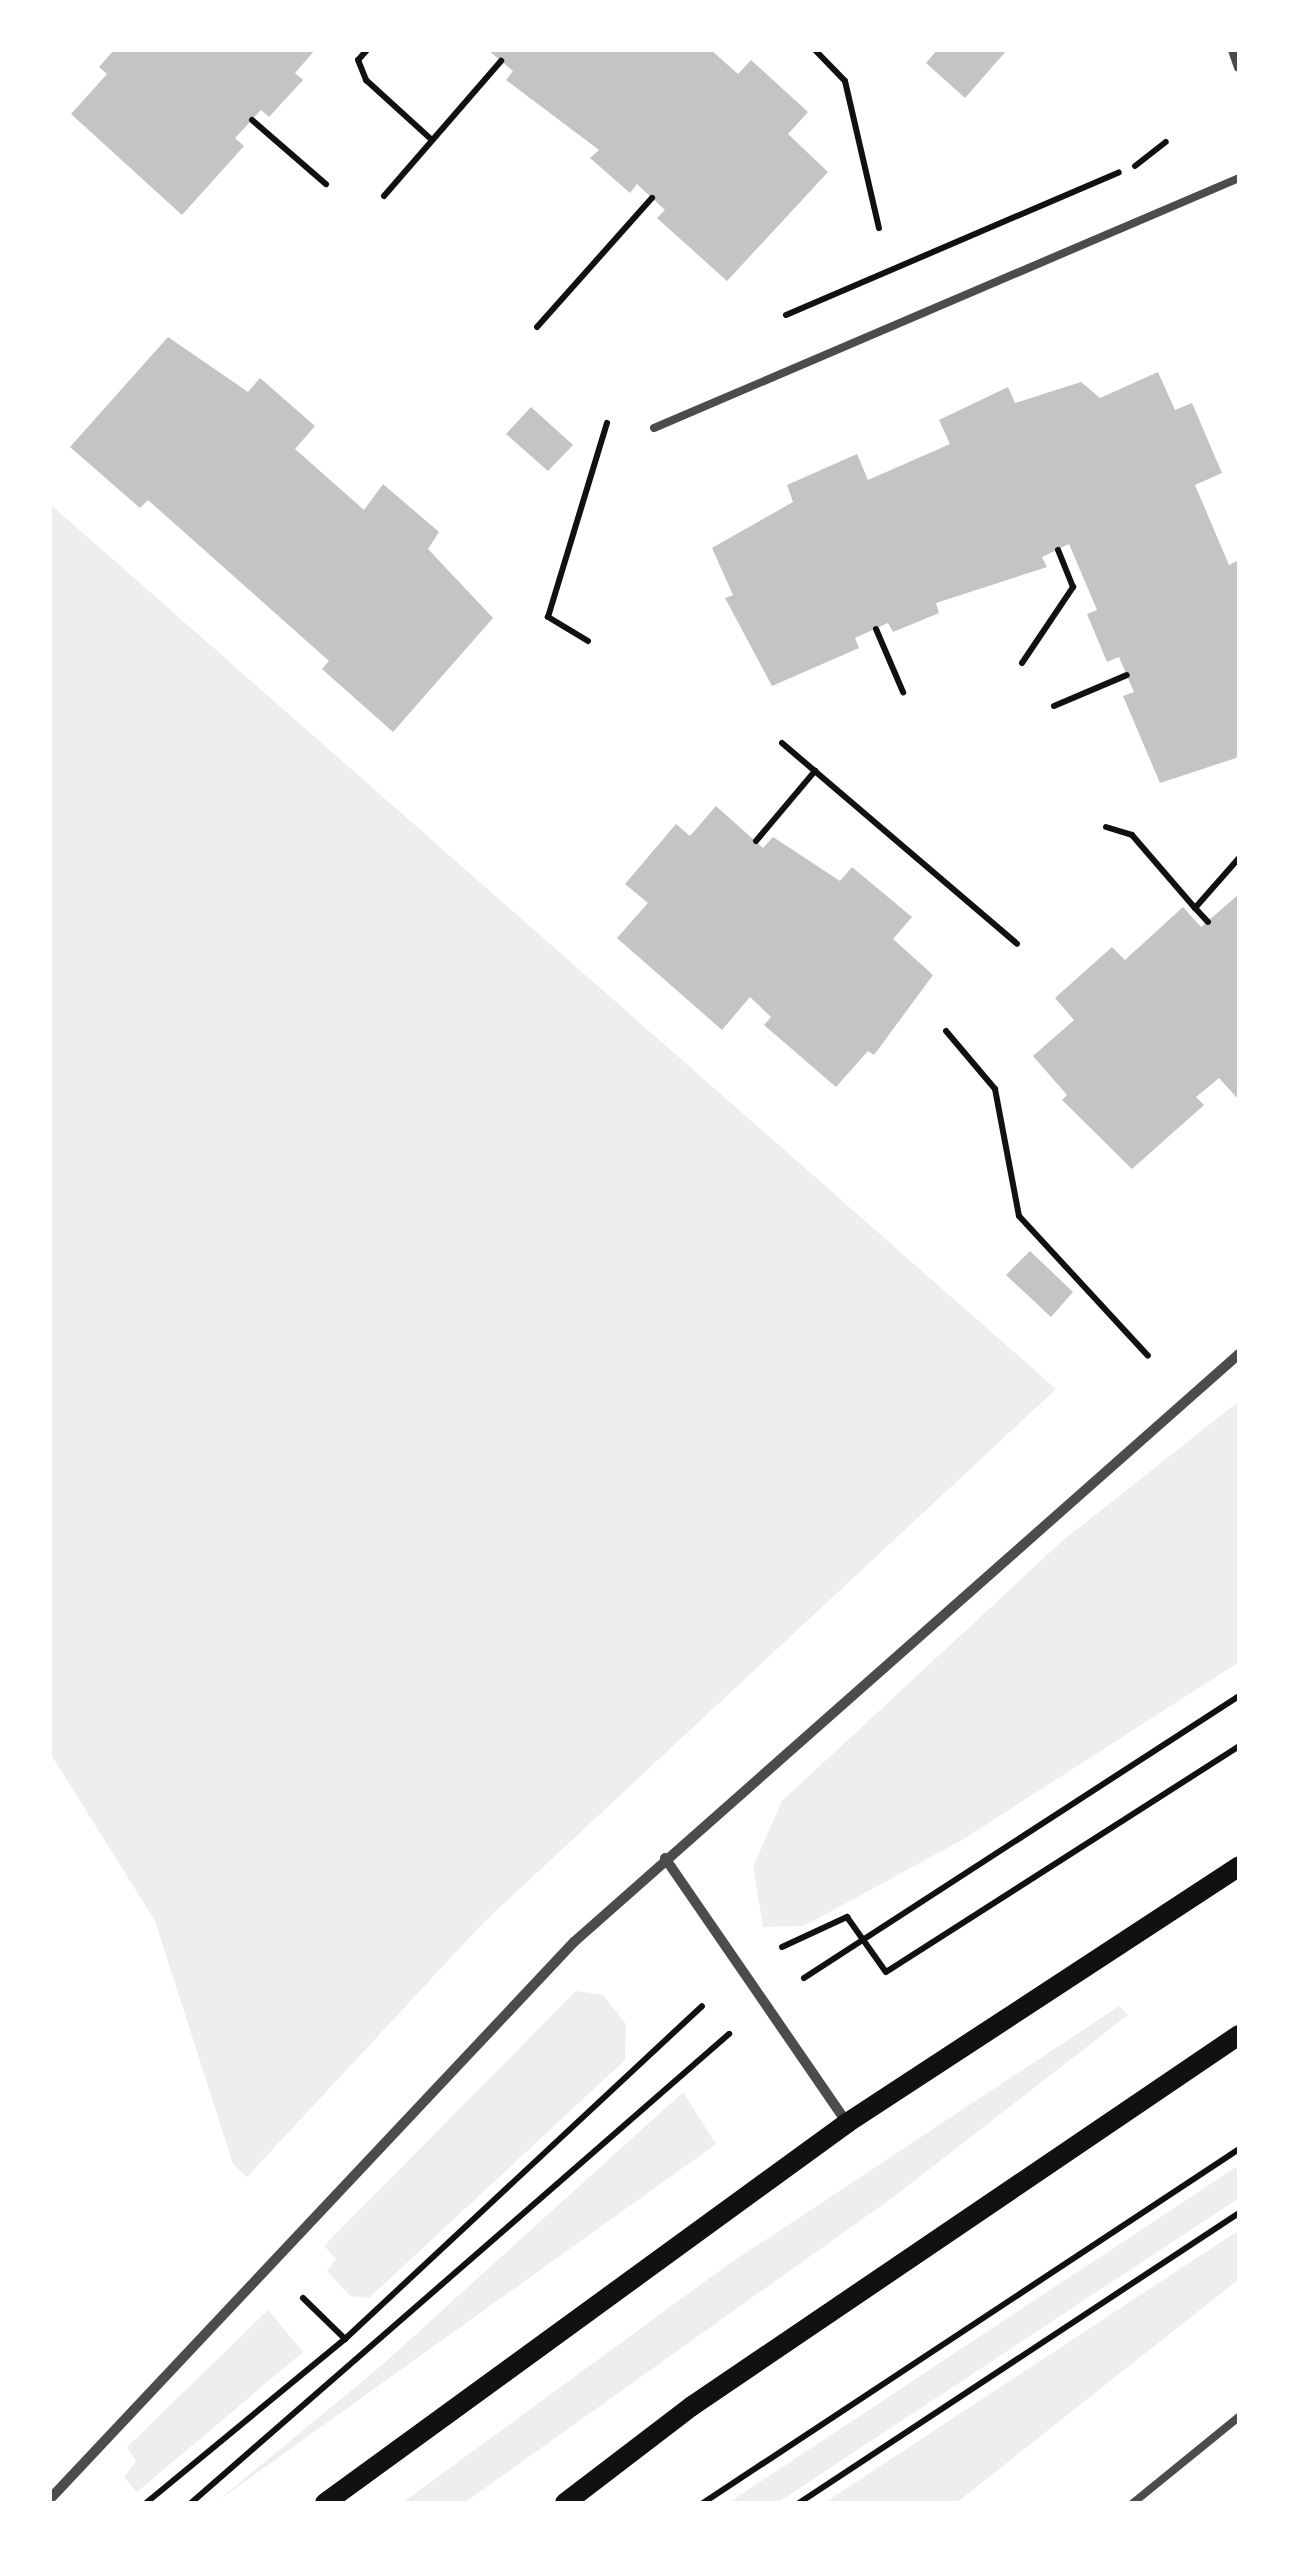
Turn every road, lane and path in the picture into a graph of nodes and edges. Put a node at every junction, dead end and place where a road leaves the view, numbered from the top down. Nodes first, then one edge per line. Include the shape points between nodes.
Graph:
1 (366, 50) edge
2 (815, 50) edge
3 (1233, 50) edge
4 (501, 62) dead end
5 (1239, 68) edge
6 (252, 120) dead end
7 (432, 140) junction
8 (1166, 142) dead end
9 (1137, 165) dead end
10 (1239, 178) edge
11 (326, 184) dead end
12 (384, 196) dead end
13 (652, 198) dead end
14 (879, 228) dead end
15 (537, 327) dead end
16 (654, 428) dead end
17 (1058, 550) dead end
18 (876, 628) dead end
19 (1022, 663) dead end
20 (1127, 675) dead end
21 (903, 692) dead end
22 (1054, 706) dead end
23 (782, 744) dead end
24 (815, 771) junction
25 (1106, 827) dead end
26 (756, 841) dead end
27 (1239, 858) edge
28 (1195, 908) junction
29 (1208, 922) dead end
30 (1018, 944) dead end
31 (946, 1031) dead end
32 (1239, 1354) edge
33 (1148, 1356) dead end
34 (1239, 1696) edge
35 (1239, 1746) edge
36 (664, 1858) junction
37 (1239, 1866) edge
38 (860, 1940) junction
39 (778, 1948) dead end
40 (802, 1980) dead end
41 (702, 2006) dead end
42 (728, 2034) dead end
43 (1239, 2035) edge
44 (847, 2123) junction
45 (1239, 2149) edge
46 (1239, 2213) edge
47 (1239, 2418) edge
48 (50, 2499) edge
49 (146, 2503) edge
50 (191, 2503) edge
51 (325, 2503) edge
52 (565, 2503) edge
53 (703, 2503) edge
54 (799, 2503) edge
55 (1133, 2503) edge

1 - 7 path via 358,60 366,80
2 - 14 path via 845,82
3 - 5 street
4 - 7 path
6 - 11 path
7 - 12 path
8 - 9 path
10 - 16 lane
13 - 15 path
17 - 19 path via 1074,587
18 - 21 path
20 - 22 path
23 - 24 path
24 - 26 path
24 - 30 path
25 - 28 path via 1132,835
27 - 28 path
28 - 29 path
31 - 33 path via 995,1088 1019,1216
32 - 36 street
34 - 38 path
35 - 38 path via 886,1972
36 - 44 street
36 - 48 street via 406,2112
37 - 44 main road
38 - 39 path via 847,1917
38 - 40 path
41 - 49 path via 345,2339
42 - 50 path
43 - 52 main road via 692,2406
44 - 51 main road
45 - 53 path
46 - 54 path
47 - 55 lane

